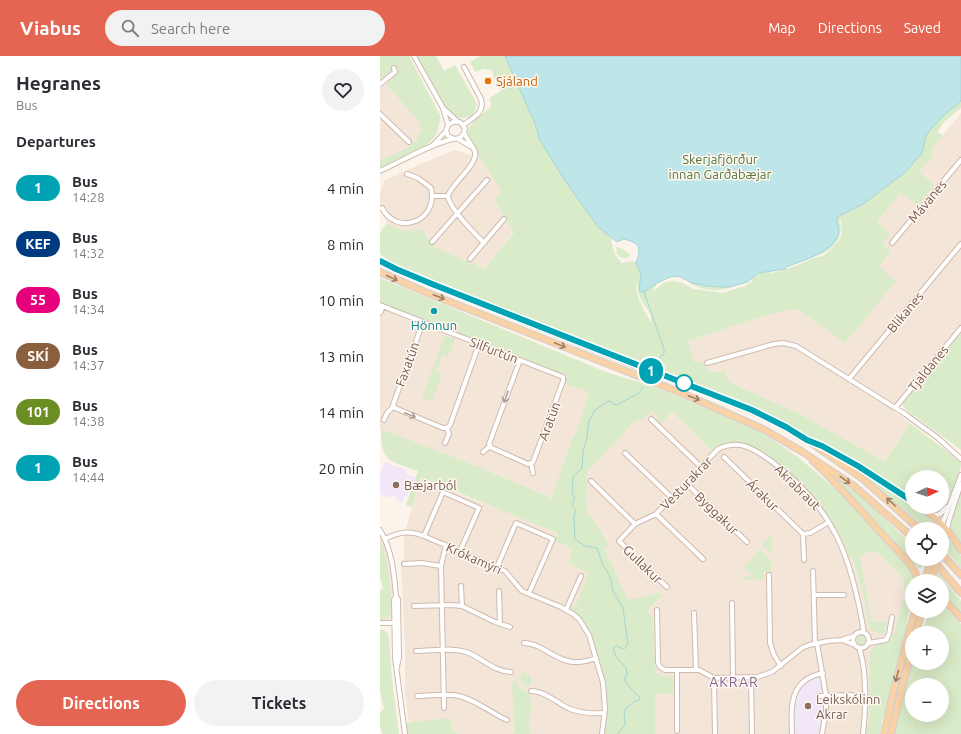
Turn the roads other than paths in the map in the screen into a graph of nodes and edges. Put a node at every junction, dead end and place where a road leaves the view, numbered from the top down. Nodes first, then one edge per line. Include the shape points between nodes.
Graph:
1 (414, 56) edge
2 (464, 67) dead end
3 (394, 68) dead end
4 (380, 84) edge
5 (443, 108) junction
6 (380, 114) edge
7 (457, 121) junction
8 (448, 125) junction
9 (463, 125) junction
10 (446, 131) junction
11 (464, 134) junction
12 (456, 139) junction
13 (409, 142) dead end
14 (432, 146) junction
15 (471, 146) junction
16 (961, 160) edge
17 (380, 171) edge
18 (407, 174) dead end
19 (487, 180) dead end
20 (432, 196) junction
21 (448, 196) junction
22 (382, 208) dead end
23 (458, 214) junction
24 (504, 219) dead end
25 (432, 242) dead end
26 (484, 243) junction
27 (892, 243) dead end
28 (961, 244) edge
29 (470, 259) dead end
30 (380, 261) edge
31 (380, 272) edge
32 (381, 305) edge
33 (380, 313) edge
34 (423, 322) junction
35 (961, 328) edge
36 (479, 344) junction
37 (520, 360) junction
38 (707, 363) dead end
39 (563, 377) joint
40 (849, 379) junction
41 (394, 407) junction
42 (896, 408) junction
43 (651, 419) dead end
44 (384, 420) dead end
45 (447, 428) junction
46 (807, 440) junction
47 (445, 444) dead end
48 (736, 444) joint
49 (490, 446) junction
50 (800, 451) junction
51 (483, 452) dead end
52 (625, 453) dead end
53 (724, 457) dead end
54 (961, 459) edge
55 (531, 463) junction
56 (701, 467) junction
57 (533, 473) dead end
58 (961, 475) edge
59 (591, 481) dead end
60 (686, 483) junction
61 (961, 484) edge
62 (905, 496) edge
63 (671, 498) junction
64 (949, 504) edge
65 (656, 514) junction
66 (930, 514) edge
67 (940, 514) edge
68 (933, 516) junction
69 (829, 522) junction
70 (912, 522) edge
71 (938, 522) edge
72 (948, 522) edge
73 (635, 524) junction
74 (380, 530) edge
75 (905, 531) edge
76 (949, 533) edge
77 (803, 534) junction
78 (424, 536) junction
79 (385, 539) junction
80 (619, 541) joint
81 (748, 542) dead end
82 (446, 545) junction
83 (961, 550) edge
84 (460, 551) junction
85 (703, 559) dead end
86 (804, 560) dead end
87 (949, 562) edge
88 (404, 564) dead end
89 (441, 566) junction
90 (938, 566) edge
91 (497, 567) junction
92 (911, 567) junction
93 (813, 571) dead end
94 (916, 574) edge
95 (922, 574) edge
96 (769, 575) dead end
97 (961, 575) edge
98 (581, 576) dead end
99 (461, 586) dead end
100 (667, 587) dead end
101 (499, 591) dead end
102 (529, 593) junction
103 (961, 593) edge
104 (814, 595) junction
105 (844, 595) dead end
106 (732, 603) dead end
107 (441, 605) junction
108 (414, 606) dead end
109 (462, 606) junction
110 (949, 606) edge
111 (566, 610) junction
112 (657, 610) dead end
113 (694, 613) dead end
114 (892, 616) dead end
115 (861, 617) junction
116 (913, 618) edge
117 (961, 618) edge
118 (380, 623) edge
119 (397, 623) junction
120 (500, 624) junction
121 (510, 627) dead end
122 (856, 634) junction
123 (866, 634) junction
124 (842, 640) junction
125 (879, 641) junction
126 (524, 643) dead end
127 (816, 643) junction
128 (869, 643) junction
129 (857, 646) junction
130 (864, 647) junction
131 (442, 650) junction
132 (416, 651) dead end
133 (596, 658) junction
134 (863, 663) junction
135 (781, 666) junction
136 (696, 669) junction
137 (677, 670) junction
138 (907, 670) edge
139 (511, 672) dead end
140 (823, 673) junction
141 (714, 678) junction
142 (733, 678) junction
143 (751, 678) junction
144 (531, 691) dead end
145 (852, 695) dead end
146 (417, 696) dead end
147 (444, 696) junction
148 (819, 696) dead end
149 (826, 696) junction
150 (444, 708) dead end
151 (604, 713) junction
152 (507, 720) dead end
153 (677, 731) dead end
154 (405, 734) edge
155 (602, 734) edge
156 (715, 734) edge
157 (752, 734) edge
158 (792, 734) edge
159 (822, 734) edge
160 (863, 734) edge
161 (884, 734) edge
162 (891, 734) edge

1 - 5 street
2 - 9 street via 481,99 482,109
3 - 4 street via 394,72
5 - 7 street
5 - 8 street
6 - 13 street
7 - 8 street
7 - 9 street
8 - 10 street
9 - 11 street
10 - 12 street via 449,137
10 - 14 street
11 - 12 street
11 - 15 street
12 - 14 street
12 - 15 street
14 - 17 street
15 - 21 street via 475,150 475,158
16 - 27 street, Mávanes
18 - 20 street via 429,186
19 - 23 street
20 - 21 street
20 - 22 street via 428,212 417,221 395,221 388,217
21 - 23 street via 450,204
23 - 25 street
23 - 26 street
24 - 26 street
26 - 29 street
28 - 40 street, Blikanes
30 - 46 main road via 412,276 752,410
31 -> 50 main road via 730,414 763,429
32 - 33 street
32 - 34 street, Silfurtún
34 - 36 street, Silfurtún
34 - 41 street, Faxatún via 393,403
35 - 42 street, Tjaldanes
36 - 37 street, Silfurtún
36 - 45 street
37 - 39 street, Silfurtún
37 -> 49 street
38 - 40 street via 770,345 787,344 800,348
39 - 55 street, Aratún
40 - 42 street
41 - 44 street, Faxatún via 386,413
41 -> 45 street
42 - 54 street via 938,438
43 - 56 street
45 - 47 street via 449,434
46 - 62 main road via 858,466
70 -> 46 main road via 863,479
48 - 56 street, Vesturakrar via 718,450
48 - 69 street, Akrabraut via 751,448 789,475 814,500
49 - 51 street
49 - 55 street via 528,464
50 -> 75 main road via 853,485
50 - 92 main road via 843,491
52 - 63 street
53 - 77 street, Árakur
55 - 57 street
56 - 60 street, Vesturakrar
58 - 64 street
59 - 73 street
60 - 63 street, Vesturakrar
60 - 81 street, Byggakur
61 - 72 street
63 - 65 street, Vesturakrar
65 - 73 street, Vesturakrar
65 - 85 street
66 - 68 main road
67 - 68 street
68 - 71 main road
69 - 77 street via 810,533
69 - 115 street, Akrabraut via 848,560
73 - 80 street, Vesturakrar
74 - 79 street
76 - 83 main road
77 - 86 street
78 - 79 street, Krókamýri via 408,532
78 - 82 street, Krókamýri
78 - 84 street via 443,492 479,508
79 - 119 street via 392,560
80 - 100 street, Gullakur
82 - 84 street, Krókamýri
82 - 89 street
84 - 91 street, Krókamýri
87 - 97 main road
88 - 89 street
89 - 107 street
90 - 103 main road
91 - 102 street, Krókamýri via 507,572 520,589
91 - 102 street via 516,522 553,539
92 - 94 main road
92 - 95 main road
93 - 104 street
96 - 135 street via 770,642
98 - 111 street
99 - 109 street
101 - 120 street
102 - 111 street, Krókamýri
104 - 105 street
104 - 127 street
106 - 142 street
107 - 108 street
107 - 109 street
107 - 131 street
109 - 120 street
110 - 117 main road
111 - 133 street, Krókamýri via 576,616 585,627
112 - 137 street via 658,664 663,670
113 - 136 street
114 - 125 street via 888,638
115 - 122 street, Akrabraut
115 - 123 street, Akrabraut
116 -> 161 main road
118 - 119 street
119 - 154 street via 395,658
120 - 121 street
122 - 123 street
122 - 124 street
122 - 129 street via 853,640
123 - 125 street
123 - 128 street
124 - 127 street
124 - 129 street
125 - 128 street
126 - 133 street via 535,644 569,662 588,662
127 - 135 street via 802,648
127 - 140 street
128 - 130 street
129 - 130 street
129 - 134 street
130 - 134 street
131 - 132 street
131 - 139 street via 464,652 503,672
131 - 147 street
133 - 151 street, Krókamýri via 603,683
134 - 160 street
135 - 143 street via 768,674
136 - 137 street
136 - 141 street
137 - 153 street
138 - 162 main road
140 - 149 street
140 - 158 street via 806,679 795,692 792,703
141 - 142 street
141 - 156 street
142 - 143 street
143 - 157 street
144 - 151 street via 538,691 580,712
145 - 149 street
146 - 147 street
147 - 150 street
147 - 152 street via 461,697
148 - 149 street
149 - 159 street
151 - 155 street, Krókamýri

